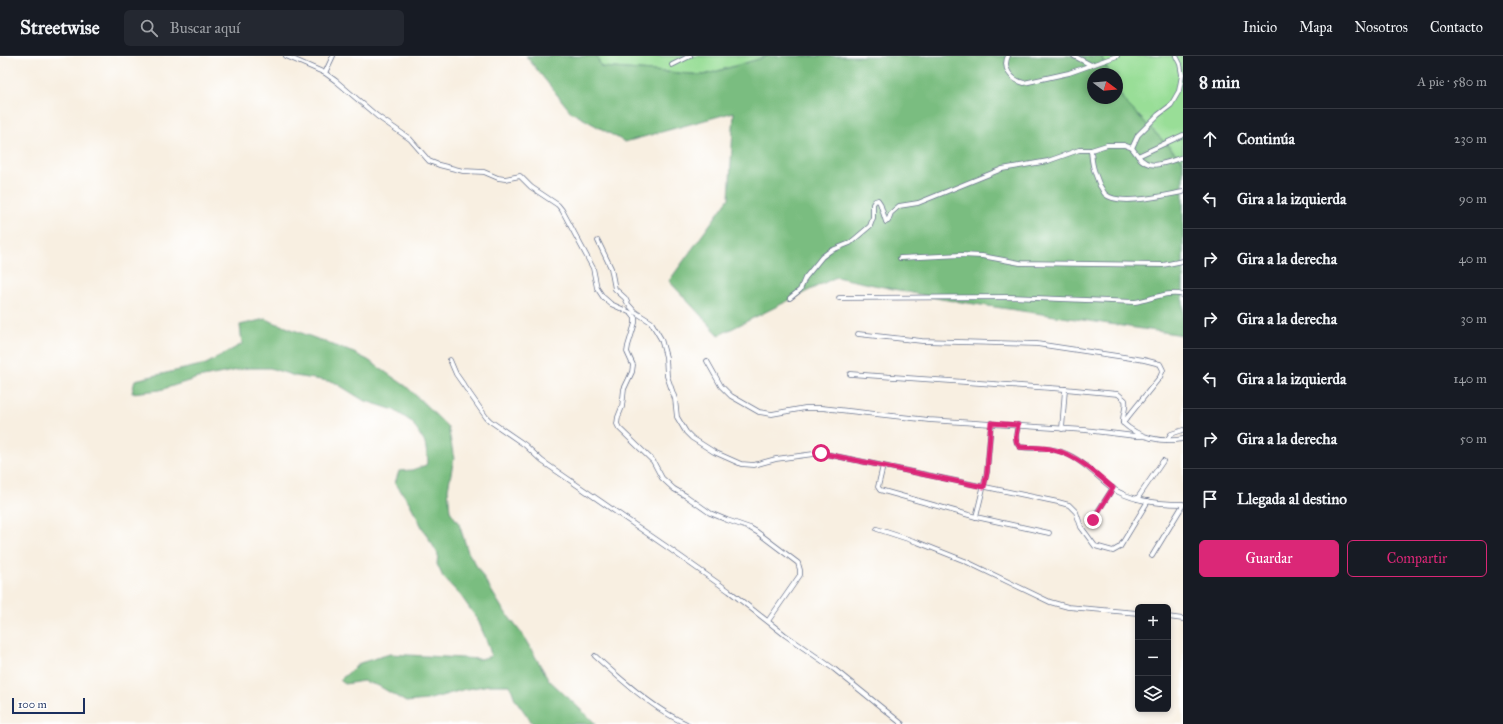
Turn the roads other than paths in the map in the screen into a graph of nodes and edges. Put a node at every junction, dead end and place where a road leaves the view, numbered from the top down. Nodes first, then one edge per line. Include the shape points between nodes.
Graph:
1 (286, 56) edge
2 (333, 56) edge
3 (690, 56) edge
4 (1008, 56) edge
5 (1074, 56) edge
6 (1117, 56) edge
7 (1176, 56) edge
8 (672, 65) dead end
9 (1091, 65) junction
10 (325, 73) junction
11 (1183, 74) edge
12 (1183, 135) edge
13 (1132, 148) junction
14 (1090, 150) junction
15 (1138, 156) junction
16 (1183, 158) edge
17 (1183, 192) edge
18 (598, 241) dead end
19 (900, 258) dead end
20 (1183, 260) edge
21 (1183, 296) edge
22 (790, 298) dead end
23 (839, 298) dead end
24 (635, 312) junction
25 (635, 318) junction
26 (858, 334) dead end
27 (450, 360) dead end
28 (707, 361) dead end
29 (850, 374) dead end
30 (1065, 389) junction
31 (991, 423) junction
32 (1123, 423) junction
33 (1018, 425) junction
34 (1062, 429) junction
35 (1183, 430) edge
36 (1142, 436) junction
37 (1183, 439) edge
38 (1167, 440) junction
39 (1163, 461) dead end
40 (883, 466) junction
41 (984, 487) junction
42 (1113, 488) junction
43 (1137, 499) junction
44 (1148, 501) junction
45 (1183, 504) edge
46 (976, 517) junction
47 (1093, 520) dead end
48 (877, 529) dead end
49 (1049, 533) dead end
50 (1152, 556) dead end
51 (1135, 613) edge
52 (1171, 618) edge
53 (1183, 620) edge
54 (768, 621) junction
55 (595, 656) dead end
56 (687, 724) edge
57 (902, 724) edge

1 - 10 street
2 - 10 street
3 - 8 street
4 - 9 street via 1006,69 1018,82 1024,83 1069,73
5 - 9 street
6 - 9 street
7 - 11 street
10 - 25 street via 410,139 429,161 463,171 484,172 498,178 520,176 531,187 558,205 593,268 596,288 611,304 631,313
11 - 13 street via 1172,106 1158,115 1138,135
12 - 15 street
13 - 14 street via 1124,145 1107,145
13 - 15 street
14 - 17 street via 1093,169 1104,194 1110,197 1128,201
14 - 22 street via 1079,150 1048,161 1002,169 918,203 899,206 886,222 880,203 878,200 875,201 870,226 850,242 822,257 805,278 800,290
15 - 16 street via 1147,165 1156,166
18 - 24 street via 610,268 615,289
19 - 20 street via 961,255 1020,262 1163,265
21 - 23 street via 1170,294 1135,302 1010,297
24 - 25 street
24 - 40 street via 654,326 661,340 666,357 666,376 676,399 677,417 686,432 700,444 741,464 754,465 776,459 821,453
25 - 54 street via 627,352 633,365 632,372 624,388 617,424 653,461 662,478 674,490 710,513 757,532 798,563 800,575
26 - 32 street via 922,341 1036,344 1160,364 1163,370 1160,377
27 - 54 street via 456,374 490,421 542,461 667,547
28 - 31 street via 721,386 731,396 765,414 822,408 929,420
29 - 30 street
30 - 32 street via 1118,394 1126,400
30 - 34 street
31 - 33 street
31 - 41 street
32 - 36 street
33 - 34 street
33 - 42 street via 1016,440 1020,447 1062,452
34 - 36 street
35 - 38 street via 1171,434
36 - 38 street
37 - 38 street
39 - 43 street
40 - 41 street
40 - 46 street via 878,487 880,490
41 - 44 street via 1069,505 1076,512 1081,527 1095,546 1112,551 1120,547
41 - 46 street
42 - 43 street
42 - 47 street
43 - 44 street
44 - 45 street
45 - 50 street
46 - 49 street
48 - 51 street via 965,561 1050,602 1068,607
52 - 53 street
54 - 57 street via 834,669
55 - 56 street via 661,709

